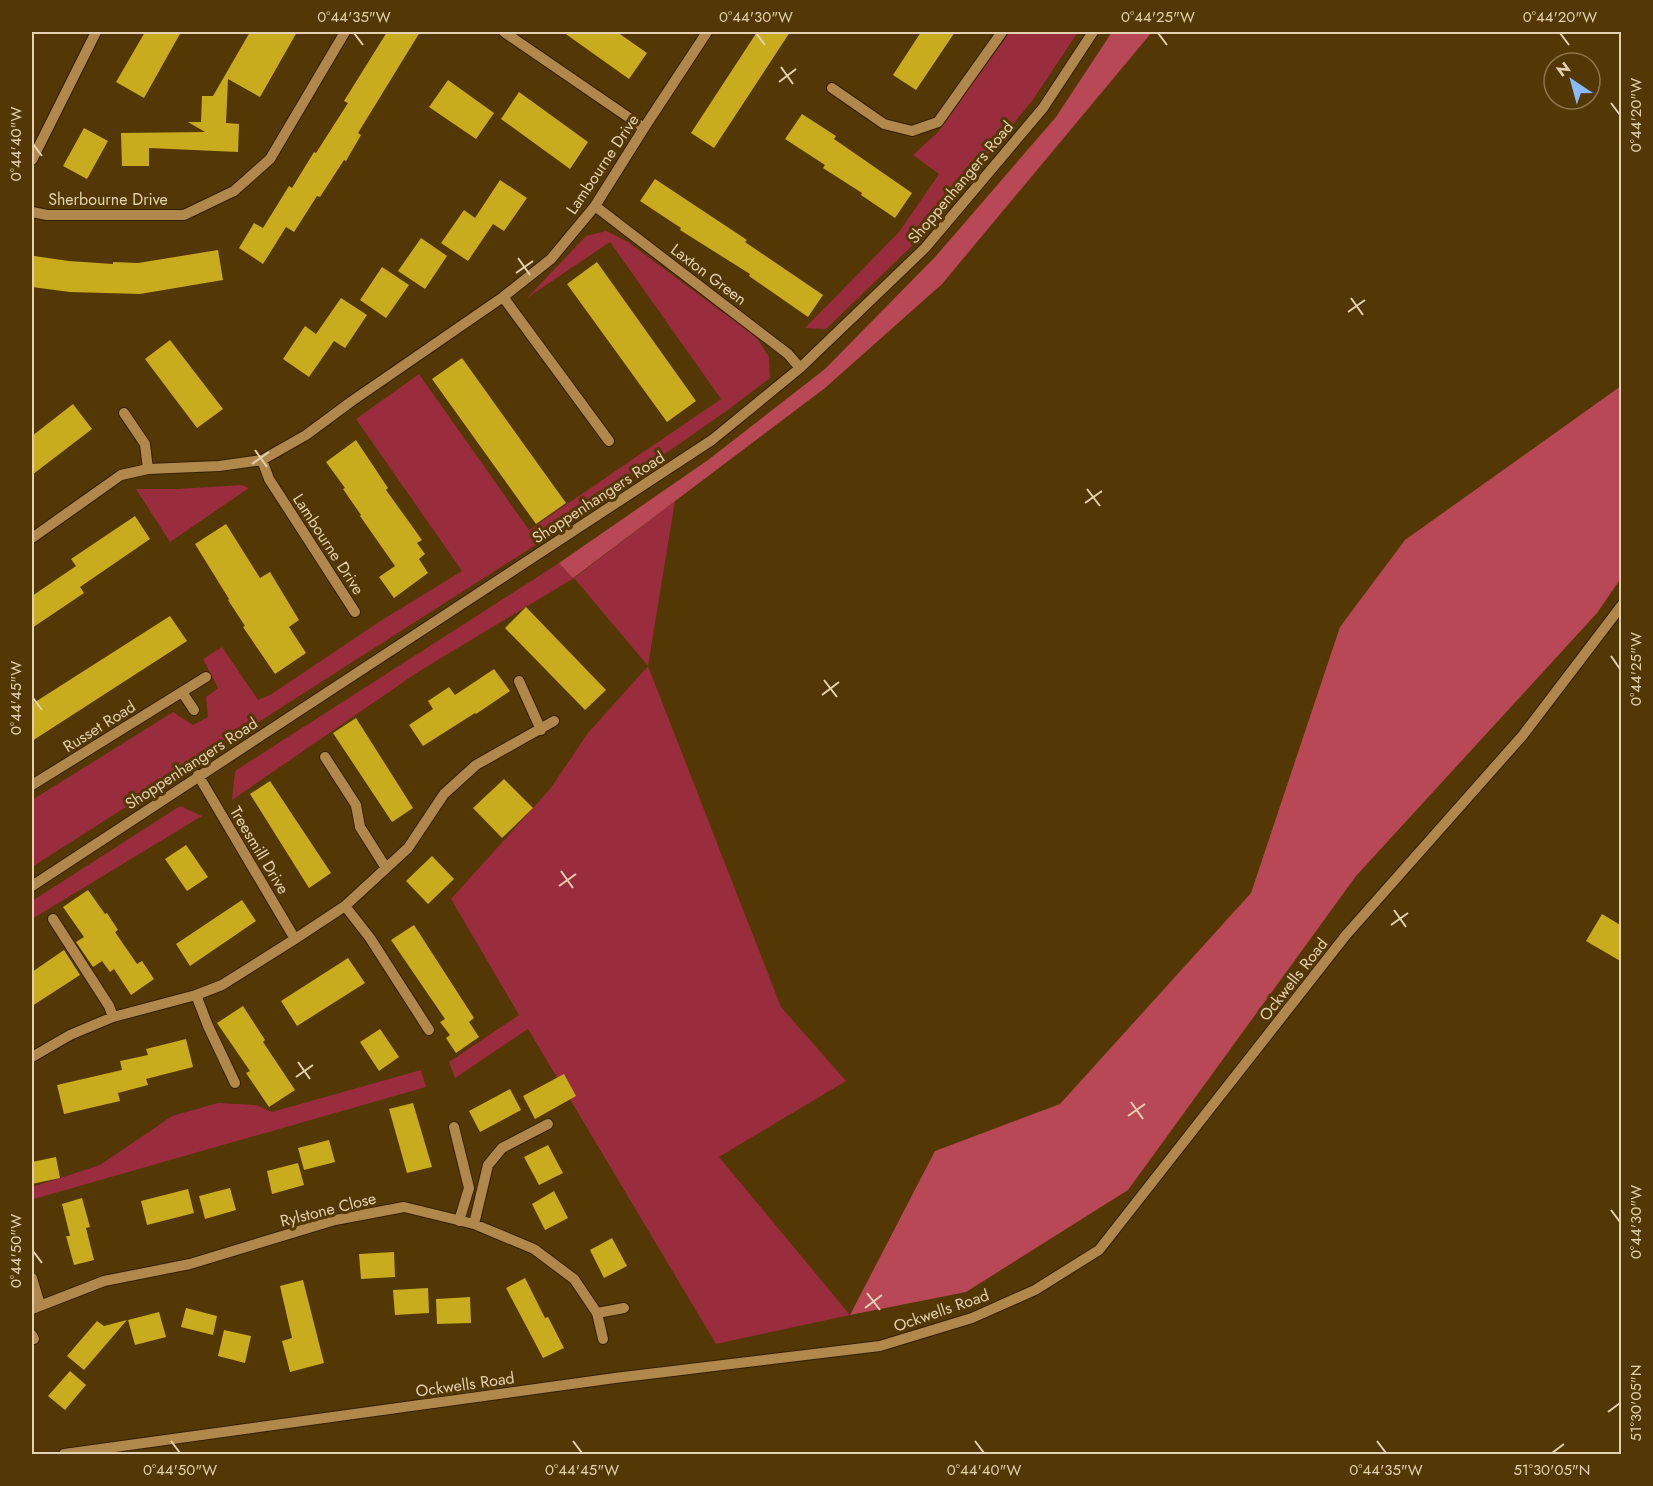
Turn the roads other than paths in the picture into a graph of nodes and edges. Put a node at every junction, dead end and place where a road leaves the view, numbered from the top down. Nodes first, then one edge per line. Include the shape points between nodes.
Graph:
1 (96, 32) edge
2 (345, 32) edge
3 (504, 32) edge
4 (707, 32) edge
5 (1002, 32) edge
6 (1093, 32) edge
7 (832, 88) dead end
8 (644, 128) junction
9 (32, 160) edge
10 (596, 206) junction
11 (32, 212) edge
12 (503, 297) junction
13 (801, 368) junction
14 (124, 413) dead end
15 (609, 441) dead end
16 (262, 460) junction
17 (148, 470) junction
18 (32, 538) edge
19 (1622, 605) edge
20 (355, 612) dead end
21 (206, 677) dead end
22 (519, 681) dead end
23 (182, 692) junction
24 (194, 710) dead end
25 (554, 722) dead end
26 (541, 730) junction
27 (325, 757) dead end
28 (198, 776) junction
29 (32, 785) edge
30 (386, 868) junction
31 (32, 886) edge
32 (345, 906) junction
33 (53, 919) dead end
34 (295, 939) junction
35 (196, 994) junction
36 (113, 1017) junction
37 (429, 1030) dead end
38 (32, 1056) edge
39 (235, 1083) dead end
40 (548, 1124) dead end
41 (454, 1127) dead end
42 (459, 1221) junction
43 (474, 1224) junction
44 (32, 1278) edge
45 (36, 1307) edge
46 (624, 1308) dead end
47 (597, 1313) junction
48 (603, 1339) dead end
49 (64, 1455) edge

1 - 9 street
2 - 11 street, Sherbourne Drive via 270,159 234,191 184,215
3 - 8 street
4 - 8 street, Lambourne Drive
5 - 7 street via 938,122 912,131 884,124
6 - 13 street, Shoppenhangers Road via 1043,108 925,248
8 - 10 street, Lambourne Drive
10 - 12 street, Lambourne Drive via 551,259
10 - 13 street, Laxton Green
12 - 15 street
12 - 16 street, Lambourne Drive via 306,435
13 - 28 street, Shoppenhangers Road via 712,440
14 - 17 street via 145,444
16 - 17 street, Lambourne Drive
16 - 20 street, Lambourne Drive via 269,479
17 - 18 street, Lambourne Drive via 122,475
19 - 49 street, Ockwells Road via 1523,735 1346,935 1099,1250 1035,1290 972,1318 880,1346
21 - 23 street, Russet Road
22 - 26 street
23 - 24 street
23 - 29 street, Russet Road
25 - 26 street
26 - 30 street via 476,765 444,794 408,848
27 - 30 street via 356,805 360,827
28 - 31 street, Shoppenhangers Road
28 - 34 street, Treesmill Drive
30 - 32 street
32 - 34 street
32 - 37 street
33 - 36 street
34 - 35 street via 222,985
35 - 36 street
35 - 39 street
36 - 38 street
40 - 43 street via 502,1148 488,1165
41 - 42 street via 468,1188
42 - 43 street, Rylstone Close
42 - 45 street, Rylstone Close via 404,1207 335,1220 190,1264 104,1281
43 - 47 street, Rylstone Close via 534,1248 574,1279
44 - 45 street, Rylstone Close
46 - 47 street
47 - 48 street, Rylstone Close

